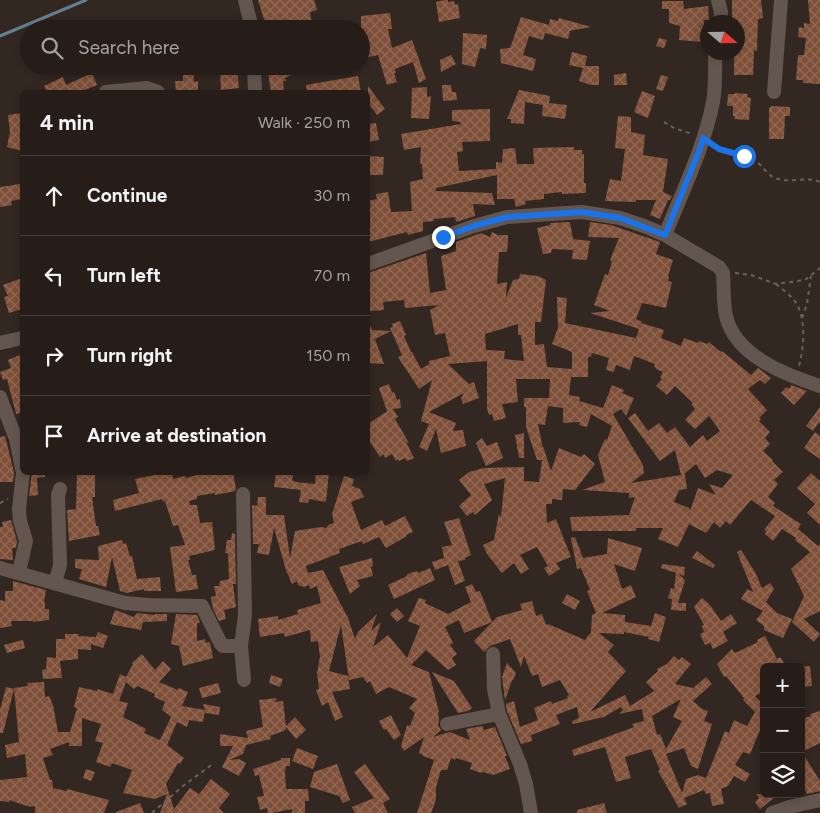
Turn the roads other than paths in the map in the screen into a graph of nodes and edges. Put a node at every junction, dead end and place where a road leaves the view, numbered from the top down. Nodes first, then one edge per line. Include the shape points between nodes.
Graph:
1 (245, 0) edge
2 (718, 0) edge
3 (780, 0) edge
4 (721, 15) edge
5 (250, 20) edge
6 (715, 60) edge
7 (254, 75) edge
8 (126, 90) edge
9 (152, 90) edge
10 (255, 90) edge
11 (774, 92) dead end
12 (665, 235) junction
13 (370, 263) edge
14 (20, 338) edge
15 (0, 343) edge
16 (820, 386) edge
17 (0, 397) edge
18 (20, 457) edge
19 (23, 475) edge
20 (60, 489) dead end
21 (243, 494) dead end
22 (0, 568) edge
23 (19, 572) junction
24 (55, 583) junction
25 (241, 646) junction
26 (493, 654) dead end
27 (244, 680) dead end
28 (499, 714) junction
29 (447, 724) dead end
30 (820, 800) edge
31 (531, 813) edge
32 (772, 813) edge

1 - 5 street
2 - 4 street
3 - 11 street
6 - 12 street via 713,101 701,146
7 - 10 street
8 - 9 street
12 - 13 street via 620,218 582,212 507,217
12 - 16 street via 719,267 723,273 726,317 736,337 753,354 795,378
14 - 15 street
17 - 18 street
19 - 23 street via 19,509 26,541
20 - 24 street via 60,565
21 - 25 street via 245,615
22 - 23 street
23 - 24 street
24 - 25 street via 125,603 202,606 221,644
25 - 27 street
26 - 28 street
28 - 29 street
28 - 31 street via 520,764
30 - 32 street

